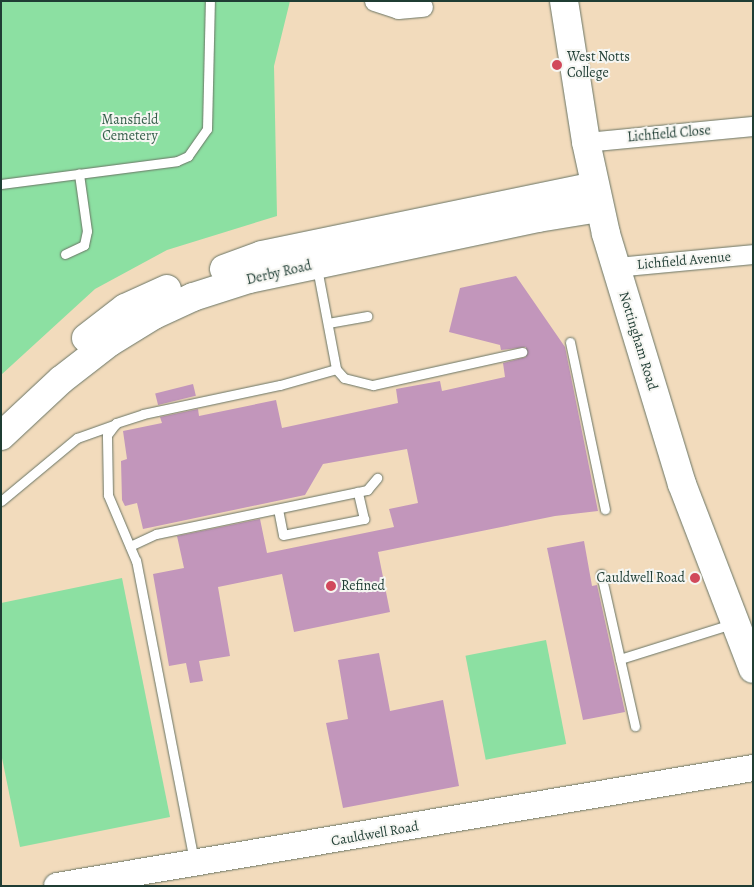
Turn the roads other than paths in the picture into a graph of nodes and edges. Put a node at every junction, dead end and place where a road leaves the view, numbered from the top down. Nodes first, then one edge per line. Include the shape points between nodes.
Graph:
1 (210, 1) edge
2 (374, 1) edge
3 (564, 1) edge
4 (422, 7) dead end
5 (753, 126) edge
6 (586, 142) junction
7 (79, 174) junction
8 (1, 184) edge
9 (597, 197) junction
10 (65, 254) dead end
11 (753, 254) edge
12 (316, 264) junction
13 (616, 267) junction
14 (367, 316) dead end
15 (328, 323) junction
16 (570, 342) dead end
17 (522, 352) dead end
18 (336, 368) junction
19 (1, 414) edge
20 (116, 424) junction
21 (1, 436) edge
22 (376, 478) dead end
23 (358, 492) junction
24 (1, 501) edge
25 (278, 509) junction
26 (605, 509) dead end
27 (130, 546) junction
28 (601, 574) dead end
29 (734, 624) junction
30 (620, 659) junction
31 (753, 669) edge
32 (635, 726) dead end
33 (753, 768) edge
34 (194, 864) junction
35 (56, 886) edge

1 - 7 lane via 207,128 197,147 177,161
2 - 4 street via 398,9
3 - 6 main road, Nottingham Road
5 - 6 street, Lichfield Close
6 - 9 main road, Nottingham Road
7 - 8 lane
7 - 10 lane via 87,231 84,245
9 - 12 main road, Derby Road
9 - 13 main road, Nottingham Road
9 - 19 main road, Derby Road via 262,256 170,288 125,308 84,339
11 - 13 street, Lichfield Avenue
12 - 15 lane
12 - 21 main road, Derby Road via 248,279 154,315 103,347
13 - 29 main road, Nottingham Road via 682,484
14 - 15 lane
15 - 18 lane
16 - 26 lane
17 - 18 lane via 373,385 344,378
18 - 20 lane via 319,376 143,414
20 - 24 lane via 77,438
20 - 27 lane via 107,435 108,495
22 - 23 lane via 367,490
23 - 25 lane
23 - 25 lane via 364,519 283,536
25 - 27 lane via 156,534
27 - 34 lane via 151,634
28 - 30 lane
29 - 30 lane
29 - 31 main road, Nottingham Road
30 - 32 lane
33 - 34 street, Cauldwell Road
34 - 35 street, Cauldwell Road

